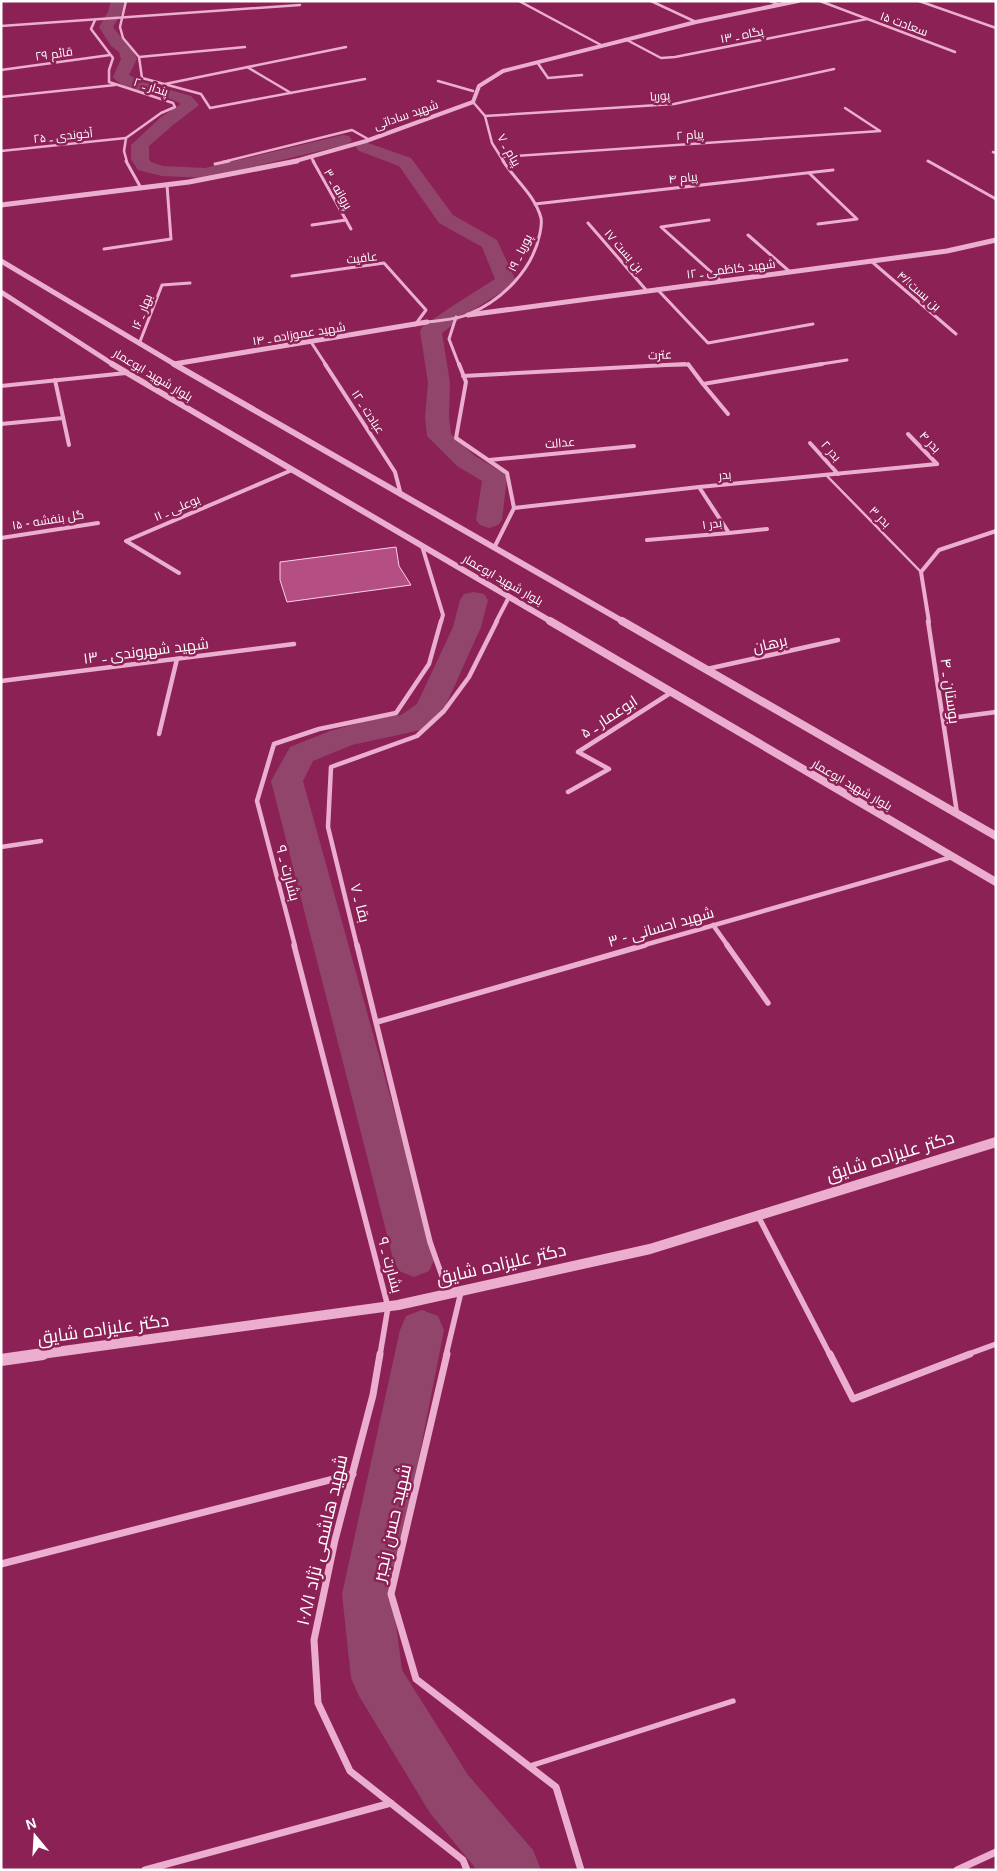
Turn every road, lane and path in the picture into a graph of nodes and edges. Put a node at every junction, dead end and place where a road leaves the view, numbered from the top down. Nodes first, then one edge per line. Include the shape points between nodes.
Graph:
1 (126, 1) edge
2 (519, 1) edge
3 (651, 1) edge
4 (770, 1) edge
5 (798, 1) edge
6 (820, 1) edge
7 (919, 1) edge
8 (300, 4) dead end
9 (780, 5) junction
10 (122, 18) junction
11 (867, 19) junction
12 (95, 20) junction
13 (696, 22) junction
14 (1, 26) edge
15 (996, 28) edge
16 (625, 39) junction
17 (602, 45) junction
18 (245, 47) dead end
19 (346, 47) dead end
20 (955, 52) dead end
21 (110, 55) junction
22 (139, 57) junction
23 (537, 62) junction
24 (248, 67) junction
25 (834, 69) dead end
26 (1, 70) edge
27 (582, 75) dead end
28 (365, 79) dead end
29 (438, 81) dead end
30 (164, 84) junction
31 (117, 85) junction
32 (474, 91) junction
33 (292, 93) junction
34 (1, 97) edge
35 (472, 102) junction
36 (845, 108) dead end
37 (485, 116) junction
38 (126, 138) junction
39 (368, 139) junction
40 (1, 151) edge
41 (310, 157) junction
42 (502, 157) junction
43 (928, 161) dead end
44 (215, 164) dead end
45 (832, 170) dead end
46 (809, 173) junction
47 (168, 185) junction
48 (141, 188) junction
49 (996, 199) edge
50 (535, 204) junction
51 (1, 205) edge
52 (346, 220) junction
53 (709, 220) dead end
54 (588, 223) dead end
55 (818, 224) dead end
56 (312, 225) dead end
57 (351, 229) dead end
58 (748, 235) dead end
59 (996, 240) edge
60 (104, 249) dead end
61 (1, 261) edge
62 (871, 261) junction
63 (789, 271) junction
64 (292, 276) dead end
65 (720, 280) junction
66 (190, 283) dead end
67 (657, 289) junction
68 (647, 291) junction
69 (1, 292) edge
70 (468, 315) junction
71 (456, 318) junction
72 (427, 322) joint
73 (415, 324) junction
74 (813, 324) dead end
75 (956, 334) dead end
76 (311, 342) junction
77 (139, 344) junction
78 (847, 360) dead end
79 (174, 364) junction
80 (126, 373) junction
81 (463, 376) junction
82 (55, 380) junction
83 (703, 384) junction
84 (1, 386) edge
85 (728, 414) dead end
86 (63, 418) junction
87 (1, 424) edge
88 (908, 434) dead end
89 (810, 443) dead end
90 (69, 445) dead end
91 (634, 446) dead end
92 (488, 460) junction
93 (937, 464) joint
94 (292, 470) junction
95 (838, 474) junction
96 (826, 475) junction
97 (699, 487) junction
98 (402, 495) junction
99 (514, 508) junction
100 (98, 523) dead end
101 (767, 529) dead end
102 (996, 531) edge
103 (729, 533) junction
104 (1, 538) edge
105 (646, 540) dead end
106 (422, 546) junction
107 (494, 548) junction
108 (921, 572) junction
109 (179, 573) dead end
110 (509, 597) junction
111 (838, 640) dead end
112 (294, 644) dead end
113 (177, 659) junction
114 (706, 669) junction
115 (1, 681) edge
116 (672, 692) junction
117 (996, 712) edge
118 (943, 719) junction
119 (159, 734) dead end
120 (568, 792) dead end
121 (957, 814) junction
122 (996, 836) edge
123 (41, 841) dead end
124 (1, 847) edge
125 (952, 856) junction
126 (996, 882) edge
127 (713, 925) junction
128 (768, 1002) dead end
129 (376, 1022) junction
130 (996, 1142) edge
131 (758, 1215) junction
132 (461, 1291) junction
133 (448, 1294) junction
134 (388, 1307) junction
135 (996, 1344) edge
136 (1, 1360) edge
137 (353, 1474) junction
138 (1, 1564) edge
139 (734, 1701) dead end
140 (528, 1767) junction
141 (391, 1803) junction
142 (996, 1852) edge
143 (145, 1870) edge
144 (467, 1870) edge
145 (582, 1870) edge
146 (957, 1870) edge

1 - 10 street
2 - 17 street
3 - 13 street
4 - 9 street
5 - 9 street
6 - 11 street, سعادت ۱۵
7 - 15 street
8 - 10 street
9 - 13 street
10 - 12 street
10 - 22 street via 123,38
11 - 16 street, پگاه ـ ۱۳ via 675,58 661,58
11 - 20 street, سعادت ۱۵
12 - 14 street
12 - 21 street via 91,29
13 - 16 street
16 - 17 street
17 - 23 street
18 - 22 street
19 - 24 street
21 - 26 street, قائم ۲۹
21 - 31 street, پندار ـ ۲ via 113,58 109,82
22 - 30 street via 142,78
23 - 27 street via 548,78
23 - 32 street via 503,71
24 - 30 street
24 - 33 street
25 - 37 street, پوریا via 674,104
28 - 33 street
29 - 32 street
30 - 33 street via 201,94 210,108
31 - 34 street
31 - 38 street, پندار ـ ۲ via 173,103 174,107
32 - 35 street
35 - 37 street, پیام ـ ۷
35 - 39 street, شهید ساداتی
36 - 42 street, پیام ۲ via 880,132
37 - 42 street, پیام ـ ۷ via 492,144
38 - 40 street, آخوندی ـ ۲۵
38 - 48 street via 124,156
39 - 41 street, شهید ساداتی
39 - 44 street via 352,130
41 - 47 street, شهید ساداتی
41 - 52 street, پروانه ـ ۳
42 - 50 street, پیام ـ ۷
43 - 49 street
45 - 46 street, پیام ۴
46 - 50 street, پیام ۴
46 - 55 street via 857,219
47 - 48 street, شهید ساداتی
47 - 60 street via 171,239
48 - 51 street, شهید ساداتی
50 - 70 street, پوریا ـ ۱۹ via 542,220 538,243 520,276 502,294
52 - 56 street
52 - 57 street, پروانه ـ ۳
53 - 65 street via 661,227
54 - 68 street, بن بست ۱۷
58 - 63 street
59 - 62 street, شهید کاظمی ـ ۱۲ via 947,251
61 - 77 street, بلوار شهید ابوعمار
62 - 63 street, شهید کاظمی ـ ۱۲
62 - 75 street, بن بست۴/۱
63 - 65 street, شهید کاظمی ـ ۱۲
64 - 73 street, عافیت via 384,263 426,310
65 - 67 street, شهید کاظمی ـ ۱۲
66 - 77 street, بهار ـ ۱۶ via 162,285
67 - 68 street, شهید کاظمی ـ ۱۲
67 - 74 street via 708,343
68 - 70 street, شهید کاظمی ـ ۱۲
69 - 80 street, بلوار شهید ابوعمار
70 - 71 street, پوریا ـ ۱۹
71 - 72 street, پوریا ـ ۱۹
71 - 81 street via 449,339
72 - 73 street, شهید عموزاده ـ ۱۴
73 - 76 street, شهید عموزاده ـ ۱۴
76 - 79 street, شهید عموزاده ـ ۱۴
76 - 98 street, عبادت ـ ۱۲ via 395,472
77 - 79 street, بلوار شهید ابوعمار
78 - 83 street
79 - 98 street, بلوار شهید ابوعمار
80 - 82 street
80 - 94 street, بلوار شهید ابوعمار
81 - 83 street, عترت via 688,364
81 - 92 street via 466,382 456,438
82 - 84 street
82 - 86 street
83 - 85 street
86 - 87 street
86 - 90 street
88 - 93 street, بدر ۴
89 - 95 street, بدر ۲
91 - 92 street, عدالت
92 - 99 street via 507,473
93 - 95 street, بدر
94 - 106 street, بلوار شهید ابوعمار
94 - 109 street, بوعلی ـ ۱۱ via 126,541
95 - 96 street, بدر
96 - 97 street, بدر
96 - 108 lane, بدر ۳
97 - 99 street, بدر
97 - 103 street, بدر ۱
98 - 107 street, بلوار شهید ابوعمار
99 - 107 street
100 - 104 street, گل بنفشه - ۱۵
101 - 103 street
102 - 108 street via 940,550
103 - 105 street, بدر ۱
106 - 110 street, بلوار شهید ابوعمار
106 - 134 street, بشارت ـ ۹ via 443,615 428,664 396,713 319,729 274,744 257,801
107 - 114 street, بلوار شهید ابوعمار
108 - 118 street, بوستان ـ ۴
110 - 116 street, بلوار شهید ابوعمار
110 - 129 street, بقا ـ ۷ via 468,676 444,711 416,736 330,767 328,828
111 - 114 street, برهان
112 - 113 street, شهید شهروندی ـ ۱۳
113 - 115 street, شهید شهروندی ـ ۱۳
113 - 119 street
114 - 121 street, بلوار شهید ابوعمار
116 - 120 street, ابوعمار ـ ۵ via 578,752 609,769
116 - 125 street, بلوار شهید ابوعمار
117 - 118 street
118 - 121 street, بوستان ـ ۴
121 - 122 street, بلوار شهید ابوعمار
123 - 124 street
125 - 126 street, بلوار شهید ابوعمار
125 - 127 street, شهید احسانی - ۳
127 - 128 street
127 - 129 street, شهید احسانی - ۳
129 - 133 street, بقا ـ ۷ via 430,1242
130 - 131 street, دکتر علیزاده شایق
131 - 132 street, دکتر علیزاده شایق via 650,1248
131 - 135 street via 853,1399
132 - 133 street, دکتر علیزاده شایق
132 - 140 street, شهید حسن رنجبر via 391,1594 416,1679
133 - 134 street, دکتر علیزاده شایق
134 - 136 street, دکتر علیزاده شایق
134 - 137 street, شهید هاشمی نژاد ۱۰۸/۱ via 374,1395
137 - 138 street
137 - 141 street, شهید هاشمی نژاد ۱۰۸/۱ via 314,1640 318,1702 350,1771
139 - 140 lane
140 - 145 street, شهید حسن رنجبر via 556,1787
141 - 143 street
141 - 144 street, شهید هاشمی نژاد ۱۰۸/۱ via 463,1860
142 - 146 street

